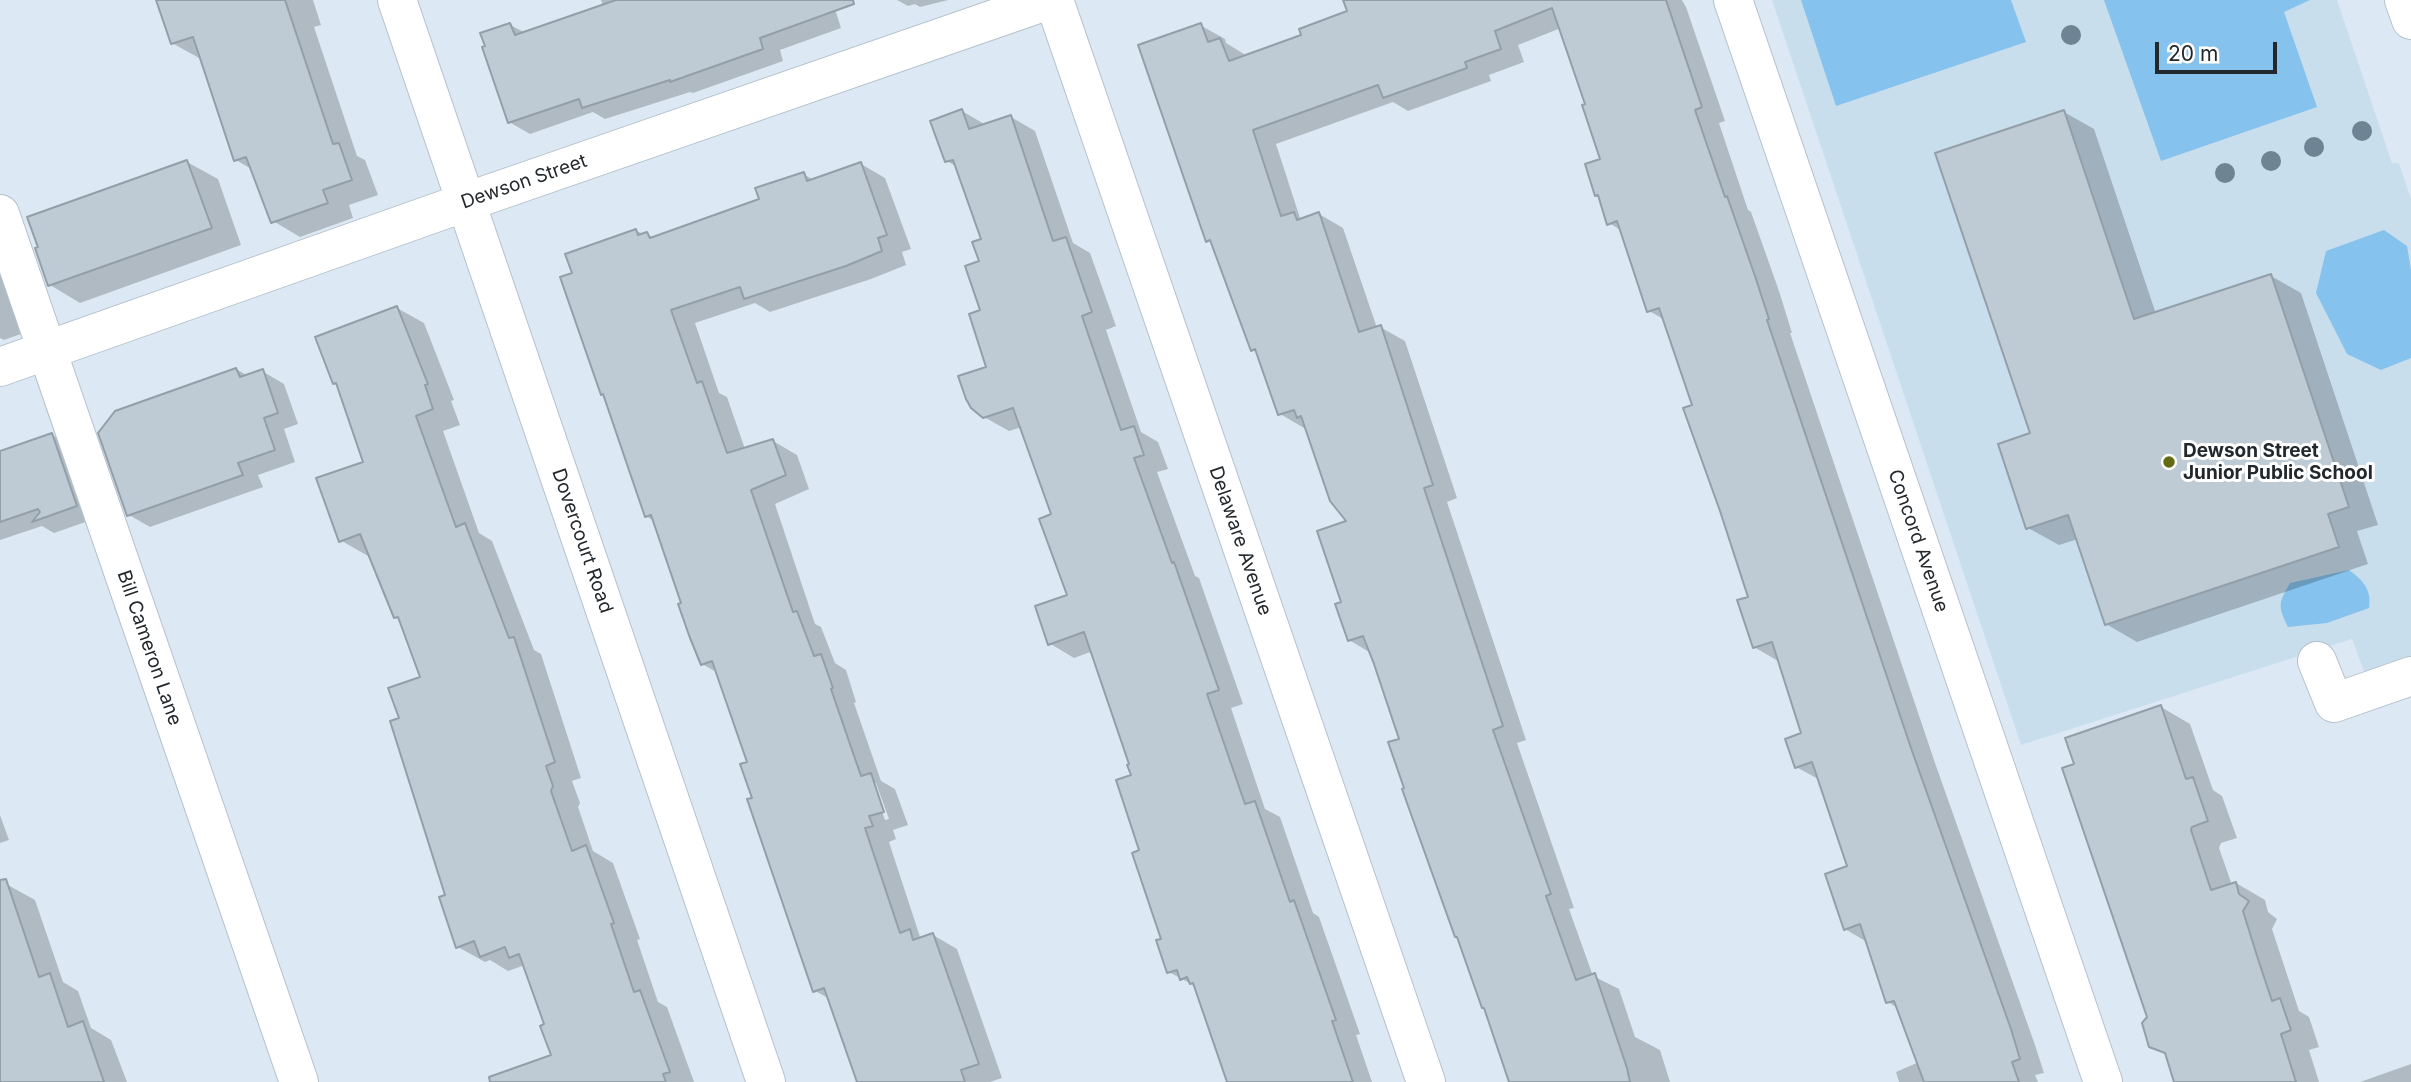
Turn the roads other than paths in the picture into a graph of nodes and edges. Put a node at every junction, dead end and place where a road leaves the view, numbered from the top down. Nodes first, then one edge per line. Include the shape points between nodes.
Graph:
1 (397, 0) edge
2 (1049, 0) edge
3 (1054, 0) edge
4 (1733, 0) edge
5 (2404, 0) edge
6 (2411, 20) edge
7 (466, 202) junction
8 (0, 214) edge
9 (47, 351) junction
10 (0, 367) edge
11 (2317, 661) dead end
12 (2411, 676) edge
13 (299, 1082) edge
14 (766, 1082) edge
15 (1426, 1082) edge
16 (2103, 1082) edge

1 - 7 street, Dovercourt Road
2 - 7 street, Dewson Street
3 - 15 street, Delaware Avenue
4 - 16 street, Concord Avenue
5 - 6 street
7 - 9 street, Dewson Street
7 - 14 street, Dovercourt Road
8 - 9 street, Bill Cameron Lane
9 - 10 street, Dewson Street
9 - 13 street, Bill Cameron Lane
11 - 12 street via 2333,703

